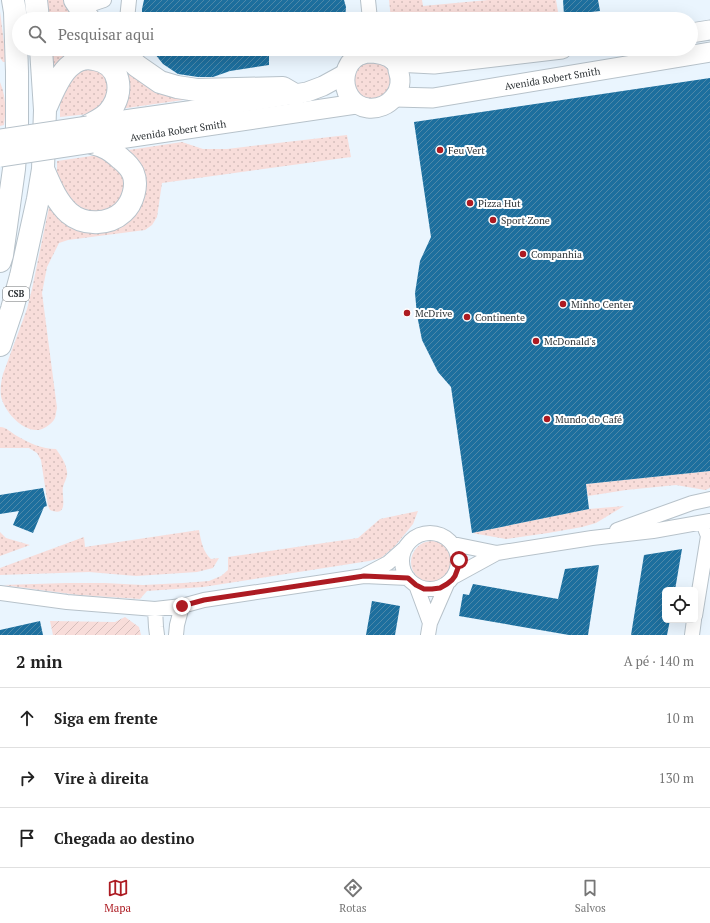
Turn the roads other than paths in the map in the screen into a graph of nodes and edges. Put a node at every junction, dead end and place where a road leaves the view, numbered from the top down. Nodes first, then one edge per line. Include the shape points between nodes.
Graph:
1 (13, 0) edge
2 (36, 0) edge
3 (75, 0) edge
4 (81, 0) edge
5 (104, 0) edge
6 (129, 0) edge
7 (368, 0) edge
8 (15, 12) edge
9 (37, 12) edge
10 (83, 12) edge
11 (128, 12) edge
12 (369, 12) edge
13 (710, 30) edge
14 (698, 32) edge
15 (710, 52) edge
16 (698, 54) edge
17 (17, 56) edge
18 (42, 56) edge
19 (126, 56) edge
20 (142, 56) edge
21 (356, 56) edge
22 (388, 56) edge
23 (502, 56) edge
24 (686, 56) edge
25 (0, 69) edge
26 (345, 74) junction
27 (160, 82) junction
28 (295, 95) junction
29 (395, 97) junction
30 (356, 104) junction
31 (44, 110) junction
32 (18, 111) junction
33 (90, 134) junction
34 (0, 138) edge
35 (0, 157) edge
36 (44, 169) junction
37 (5, 209) edge
38 (0, 261) edge
39 (0, 345) edge
40 (710, 499) edge
41 (707, 522) edge
42 (592, 538) junction
43 (453, 544) junction
44 (406, 547) junction
45 (498, 553) junction
46 (364, 576) junction
47 (451, 580) junction
48 (412, 582) junction
49 (0, 593) edge
50 (698, 598) edge
51 (182, 606) junction
52 (155, 609) junction
53 (694, 623) edge
54 (429, 632) edge
55 (157, 635) edge
56 (176, 635) edge
57 (692, 635) edge

1 - 8 highway
2 - 9 highway
3 - 10 highway
4 - 5 street via 92,4
6 - 11 street
7 - 12 street
13 - 14 street
15 - 16 street, Avenida Robert Smith
17 - 32 highway
18 - 31 highway, CSB
19 - 27 highway
20 - 27 street
21 - 26 street
22 - 23 street via 434,64
22 - 29 street via 400,77
24 - 29 street, Avenida Robert Smith via 433,98
25 - 32 highway
26 - 28 street, Avenida Robert Smith via 323,86
26 - 30 street via 347,92
27 - 28 highway via 177,88 197,90 283,88
28 - 33 street, Avenida Robert Smith via 195,110
29 - 30 street via 389,103 375,108 365,108
30 - 33 street, Avenida Robert Smith
31 - 33 highway via 71,65 89,58 108,64 118,81 118,93 108,113
31 - 36 highway, CSB
32 - 37 highway via 14,169
33 - 34 street, Avenida Robert Smith, bridge
33 - 35 street, Avenida Robert Smith, bridge
33 - 36 highway via 129,165 133,173 134,193 124,212 104,222 81,220 70,214 61,204
36 - 39 highway, CSB via 21,276
37 - 38 highway
40 - 42 street
41 - 42 street
41 - 50 street via 708,536
42 - 45 street
43 - 44 street via 445,537 429,533 413,538
43 - 45 street
43 - 47 street via 459,560 458,568
44 - 46 street via 388,563
44 - 48 street via 402,563
45 - 47 street
46 - 48 street
46 - 51 street via 204,600
47 - 48 street via 440,588 432,589 424,589
47 - 54 street
48 - 54 street
49 - 52 street via 67,602
51 - 52 street
51 - 56 street
52 - 55 street
53 - 57 street

